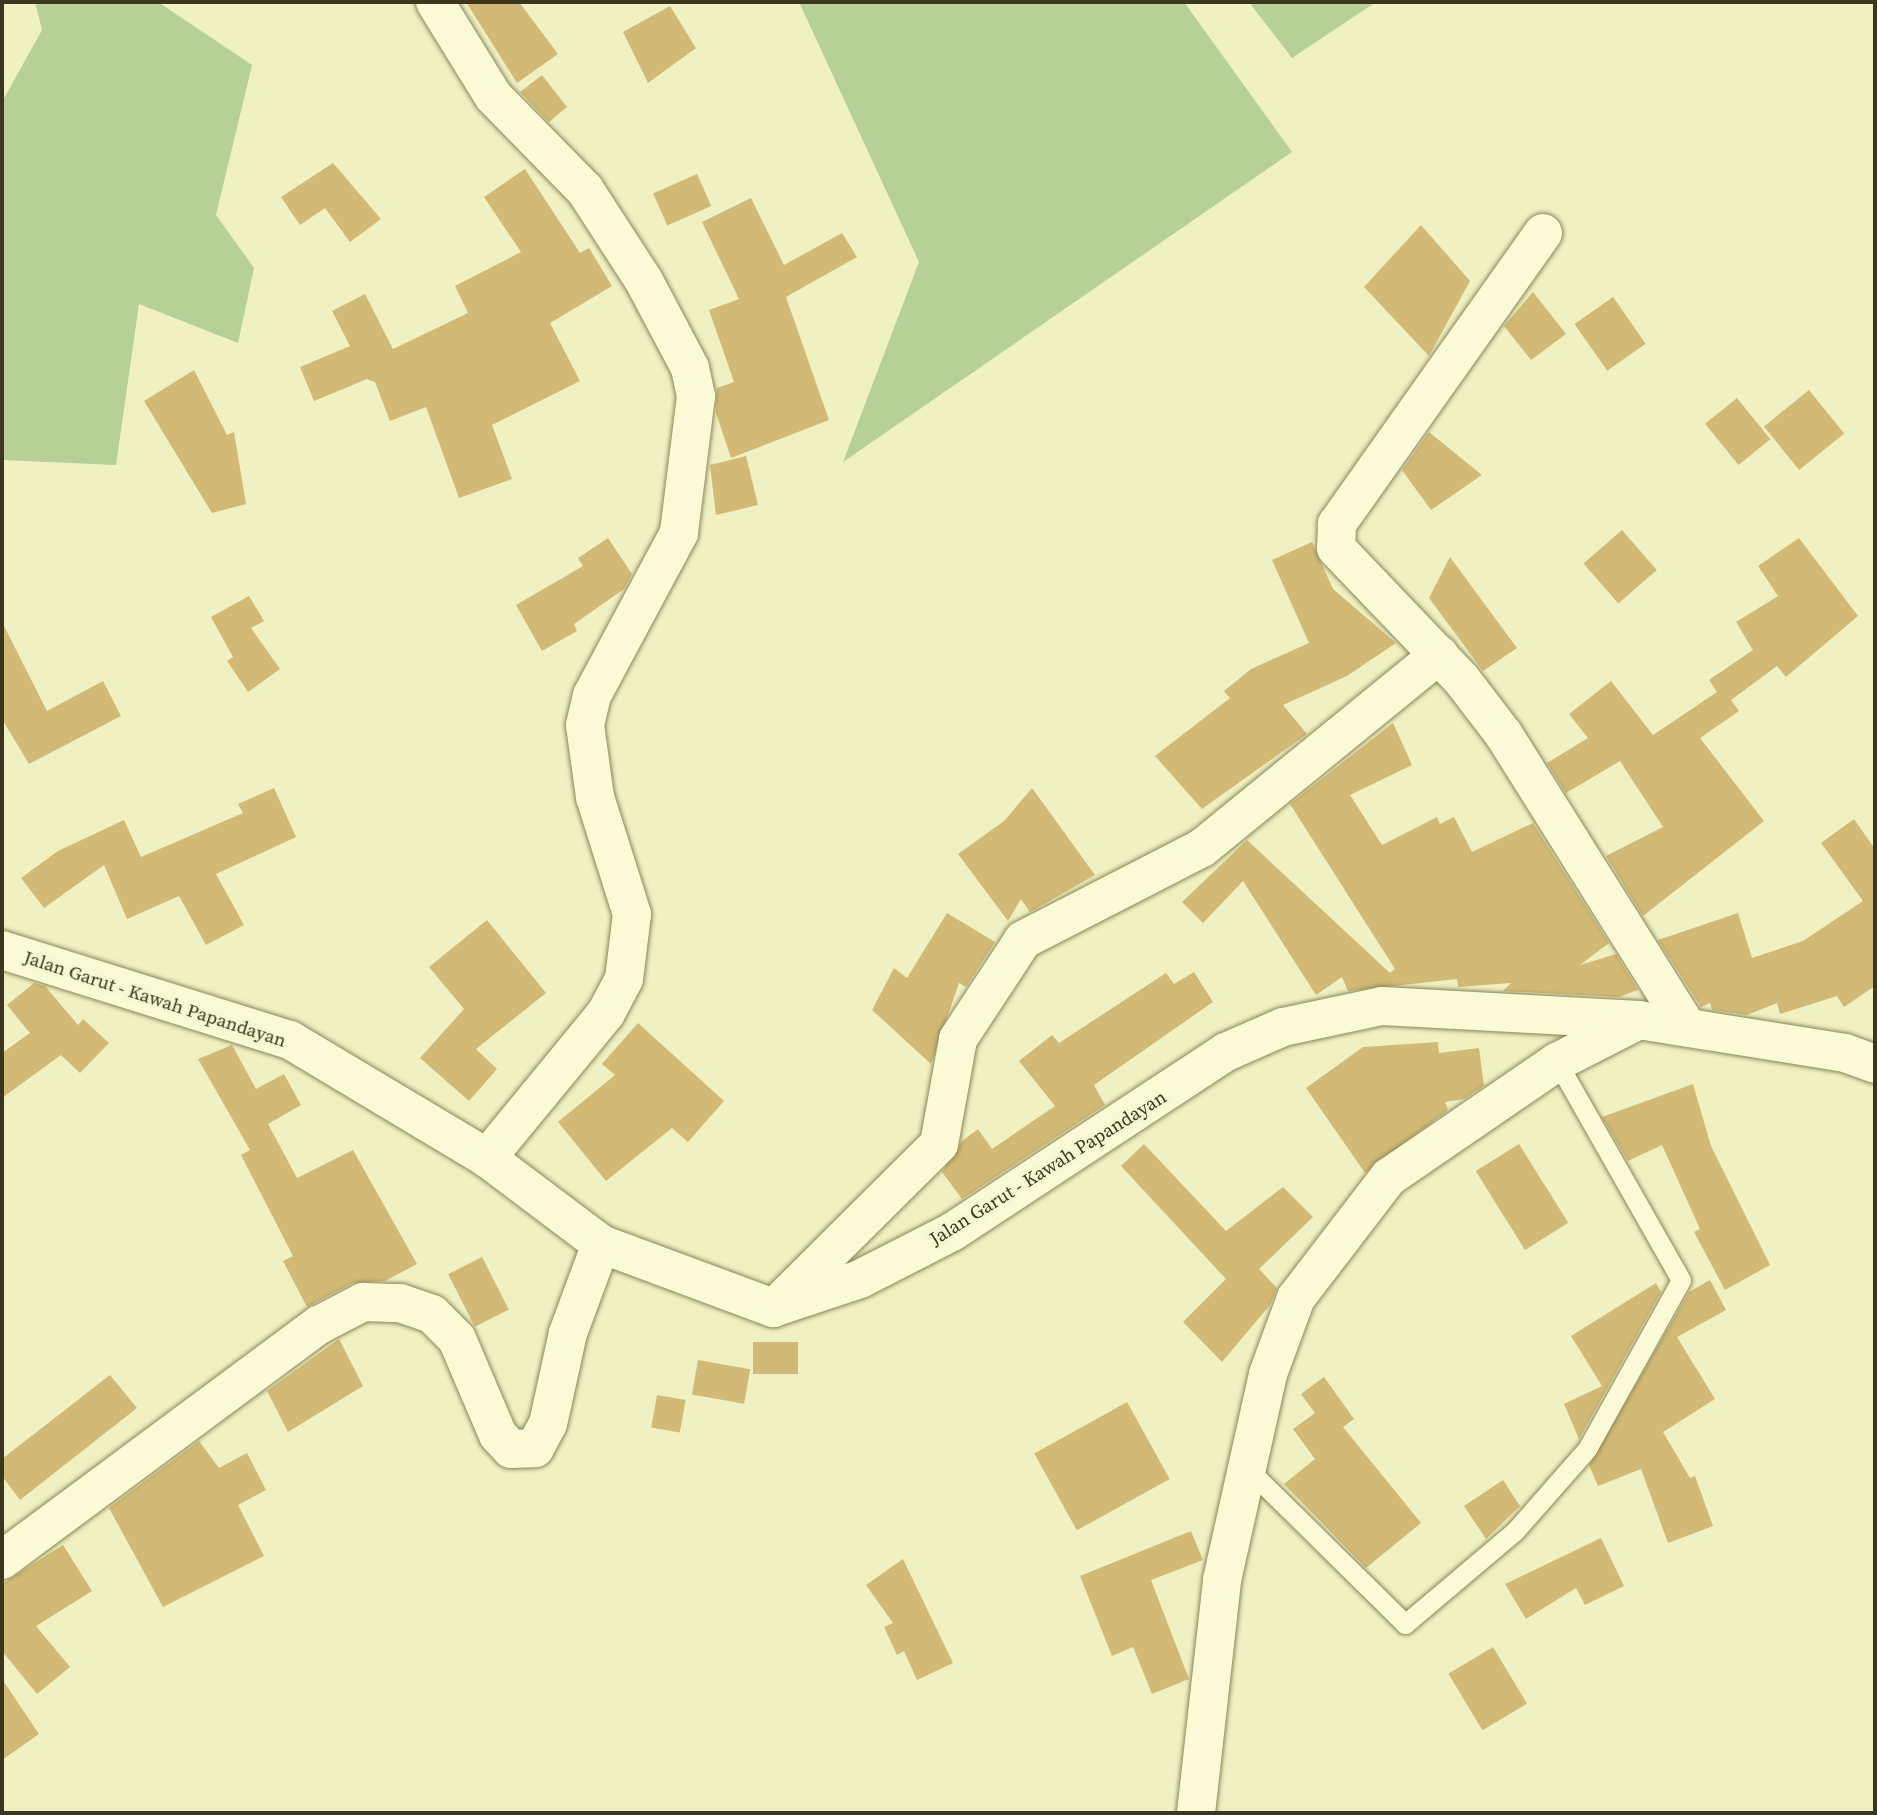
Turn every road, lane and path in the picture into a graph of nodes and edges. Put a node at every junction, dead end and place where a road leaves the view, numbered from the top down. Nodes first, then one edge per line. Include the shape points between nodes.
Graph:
1 (435, 2) edge
2 (1543, 233) dead end
3 (1439, 655) junction
4 (2, 950) edge
5 (1639, 1020) junction
6 (1685, 1023) junction
7 (1557, 1062) junction
8 (1875, 1064) edge
9 (487, 1158) junction
10 (601, 1244) junction
11 (773, 1308) junction
12 (1245, 1466) junction
13 (2, 1560) edge
14 (1196, 1813) edge

1 - 9 street via 493,96 585,190 643,281 690,368 696,396 679,533 592,695 585,725 595,797 632,914 624,979 606,1013
2 - 3 street via 1334,537 1336,548
3 - 6 street via 1504,735
3 - 11 street via 1202,848 1023,940 958,1039 939,1144
4 - 9 street, Jalan Garut - Kawah Papandayan via 290,1040
5 - 6 street, Jalan Garut - Kawah Papandayan
5 - 7 street
5 - 11 street, Jalan Garut - Kawah Papandayan via 1381,1006 1283,1027 1226,1052 952,1232 860,1279
6 - 8 street, Jalan Garut - Kawah Papandayan
7 - 12 street via 1389,1177 1296,1298
7 - 12 lane via 1681,1280 1587,1449 1515,1531 1405,1623
9 - 10 street, Jalan Garut - Kawah Papandayan
10 - 11 street, Jalan Garut - Kawah Papandayan
10 - 13 street via 568,1333 548,1424 535,1448 511,1448 498,1436 457,1339 432,1314 400,1303 363,1302 319,1325
12 - 14 street via 1222,1580

